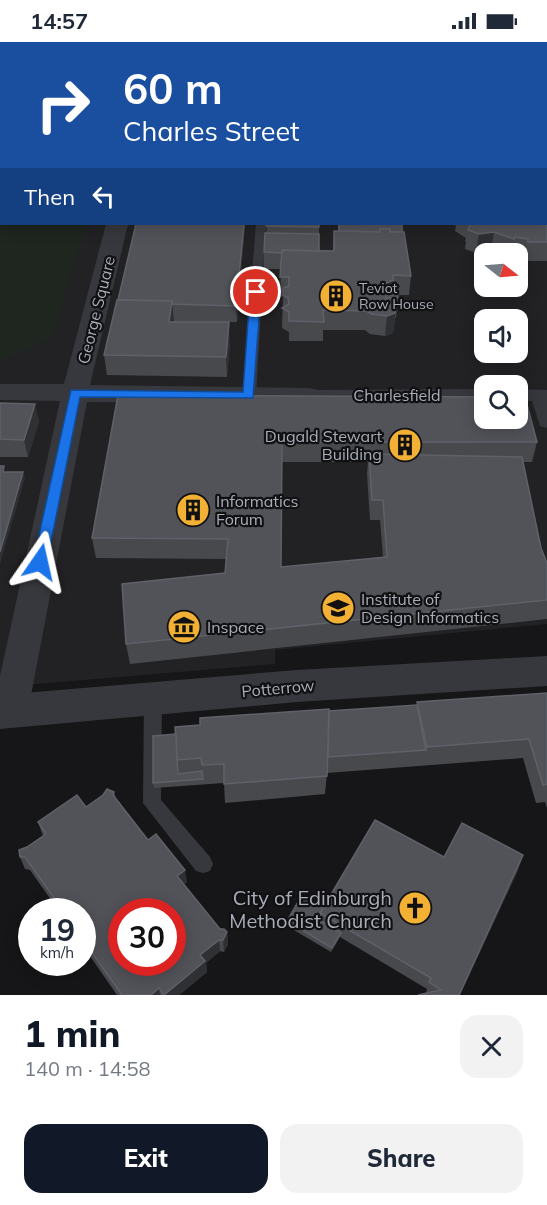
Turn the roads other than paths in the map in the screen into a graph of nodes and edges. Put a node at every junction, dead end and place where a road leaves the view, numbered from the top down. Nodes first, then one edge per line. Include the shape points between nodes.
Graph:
1 (117, 225) edge
2 (261, 225) edge
3 (0, 392) edge
4 (75, 393) junction
5 (358, 395) junction
6 (474, 395) edge
7 (528, 395) edge
8 (249, 396) junction
9 (309, 396) joint
10 (360, 417) edge
11 (547, 421) edge
12 (547, 671) edge
13 (153, 698) junction
14 (5, 711) edge
15 (203, 864) dead end

1 - 4 street, George Square
2 - 8 lane
3 - 4 street
4 - 8 street
4 - 14 street, George Square
5 - 6 street, Charlesfield
5 - 9 street, Charlesfield
5 - 10 street
7 - 11 street via 541,394
8 - 9 street
12 - 13 street, Potterrow
13 - 14 street, Potterrow
13 - 15 lane via 152,803

